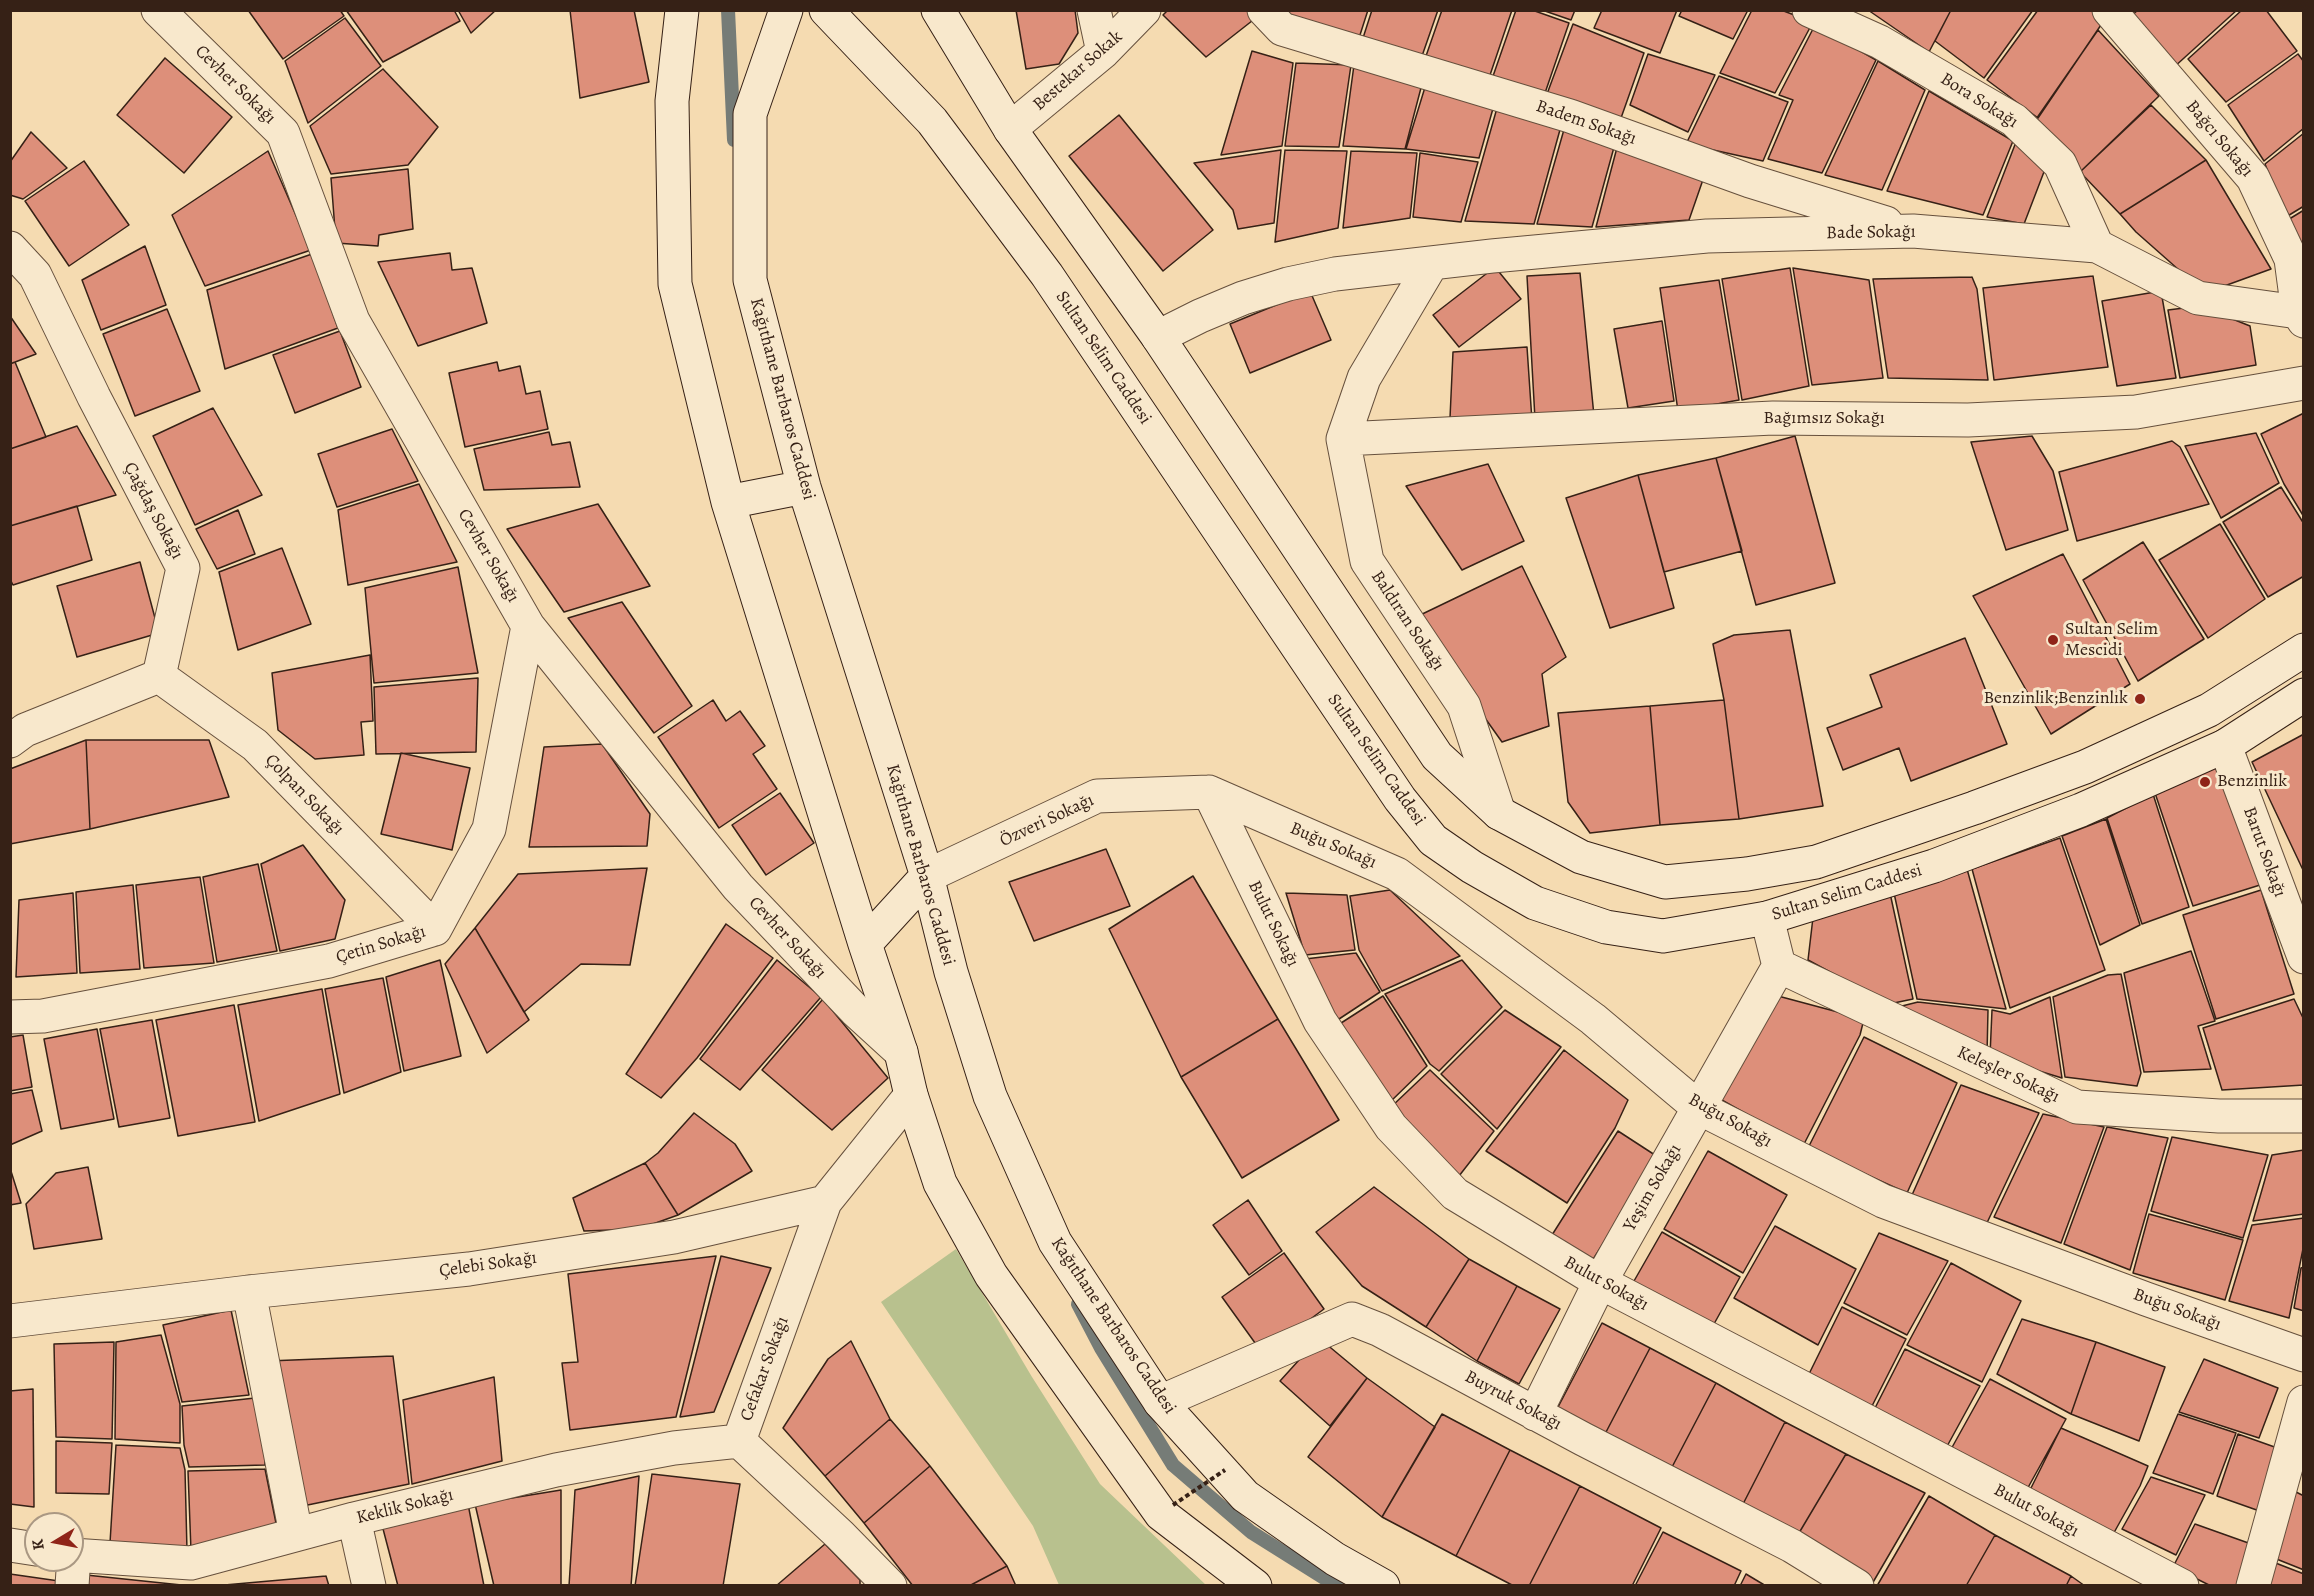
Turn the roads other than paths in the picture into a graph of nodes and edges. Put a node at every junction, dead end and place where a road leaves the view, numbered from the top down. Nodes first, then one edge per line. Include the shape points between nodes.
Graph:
1 (158, 10) edge
2 (682, 10) edge
3 (786, 10) edge
4 (826, 10) edge
5 (938, 10) edge
6 (1094, 10) edge
7 (1144, 10) edge
8 (1264, 10) edge
9 (1809, 10) edge
10 (2109, 10) edge
11 (1103, 52) junction
12 (1010, 129) junction
13 (1913, 231) junction
14 (2097, 246) junction
15 (10, 248) edge
16 (1432, 263) junction
17 (2301, 317) edge
18 (1158, 338) junction
19 (2304, 383) edge
20 (1342, 439) junction
21 (804, 487) junction
22 (728, 502) junction
23 (528, 626) junction
24 (2304, 650) edge
25 (159, 676) junction
26 (2304, 695) edge
27 (2209, 710) junction
28 (10, 741) edge
29 (2225, 746) junction
30 (1209, 792) junction
31 (1499, 813) junction
32 (927, 876) junction
33 (1767, 918) junction
34 (435, 929) junction
35 (865, 944) junction
36 (2304, 957) edge
37 (1779, 966) junction
38 (10, 1017) edge
39 (901, 1052) junction
40 (911, 1095) junction
41 (1699, 1108) junction
42 (2304, 1116) edge
43 (825, 1202) junction
44 (1600, 1282) junction
45 (249, 1292) junction
46 (10, 1321) edge
47 (2304, 1355) edge
48 (1160, 1402) junction
49 (2304, 1402) edge
50 (1535, 1414) junction
51 (739, 1441) junction
52 (354, 1519) junction
53 (296, 1534) junction
54 (84, 1565) edge
55 (369, 1586) edge
56 (890, 1586) edge
57 (1255, 1586) edge
58 (1383, 1586) edge
59 (1857, 1586) edge
60 (2182, 1586) edge
61 (2253, 1586) edge

1 - 23 street, Cevher Sokağı via 283,133 353,321
2 - 22 street via 672,101 675,284
3 - 21 street, Kağıthane Barbaros Caddesi via 750,114 750,280
4 - 33 street, Sultan Selim Caddesi via 932,121 1047,275 1400,799 1433,840 1535,903 1606,927 1663,936
5 - 12 street
6 - 11 street
7 - 11 street, Bestekar Sokak
8 - 13 street, Badem Sokağı via 1282,30 1570,116 1750,181
9 - 14 street, Bora Sokağı via 1880,42 2014,120 2060,164
10 - 17 street, Bağcı Sokağı via 2253,178 2291,259
11 - 12 street, Bestekar Sokak
12 - 18 street
13 - 14 street, Bade Sokağı
13 - 16 street, Bade Sokağı via 1707,236
14 - 17 street, Bade Sokağı via 2198,298
15 - 25 street, Çağdaş Sokağı via 35,275 183,568
16 - 18 street, Bade Sokağı via 1335,274 1288,284 1243,298
16 - 20 street via 1364,378
18 - 31 street via 1437,756
19 - 20 street, Bağımsız Sokağı via 2136,412 1968,420 1773,418
20 - 31 street, Baldıran Sokağı via 1367,561 1464,706
21 - 22 street
21 - 32 street, Kağıthane Barbaros Caddesi
22 - 35 street
23 - 34 street, Çetin Sokağı via 489,830
23 - 39 street, Cevher Sokağı via 738,887 855,1010
24 - 27 street
25 - 28 street via 25,730
25 - 34 street, Çolpan Sokağı via 255,745
26 - 29 street, Sultan Selim Caddesi
27 - 29 street, Barut Sokağı
27 - 31 street via 2085,766 1974,808 1816,862 1747,874 1665,882 1581,857
29 - 33 street, Sultan Selim Caddesi via 2081,810 1934,866
29 - 36 street, Barut Sokağı
30 - 32 street, Özveri Sokağı via 1097,796
30 - 41 street, Buğu Sokağı via 1397,874 1593,1019
30 - 44 street, Bulut Sokağı via 1320,1021 1391,1127 1455,1194
32 - 35 street
32 - 48 street, Kağıthane Barbaros Caddesi via 951,972 1004,1128 1055,1242
33 - 37 street
34 - 38 street, Çetin Sokağı via 329,961 43,1016
35 - 39 street
37 - 41 street, Yeşim Sokağı
37 - 42 street, Keleşler Sokağı via 2077,1107 2219,1116
39 - 40 street
40 - 43 street
40 - 57 street via 940,1183 991,1275 1161,1514
41 - 44 street, Yeşim Sokağı
41 - 47 street, Buğu Sokağı via 1883,1201
43 - 45 street, Çelebi Sokağı via 674,1237 469,1269
43 - 51 street, Cefakar Sokağı
44 - 50 street, Yeşim Sokağı
44 - 60 street, Bulut Sokağı
45 - 46 street, Çelebi Sokağı
45 - 53 street
48 - 50 street, Buyruk Sokağı via 1352,1319 1380,1330
48 - 58 street, Kağıthane Barbaros Caddesi via 1245,1496 1335,1559
49 - 61 street
50 - 59 street, Buyruk Sokağı via 1792,1546
51 - 52 street, Keklik Sokağı via 674,1448 556,1470
51 - 56 street, Cefakar Sokağı
52 - 53 street, Keklik Sokağı
52 - 55 street
53 - 54 street, Keklik Sokağı via 192,1563

